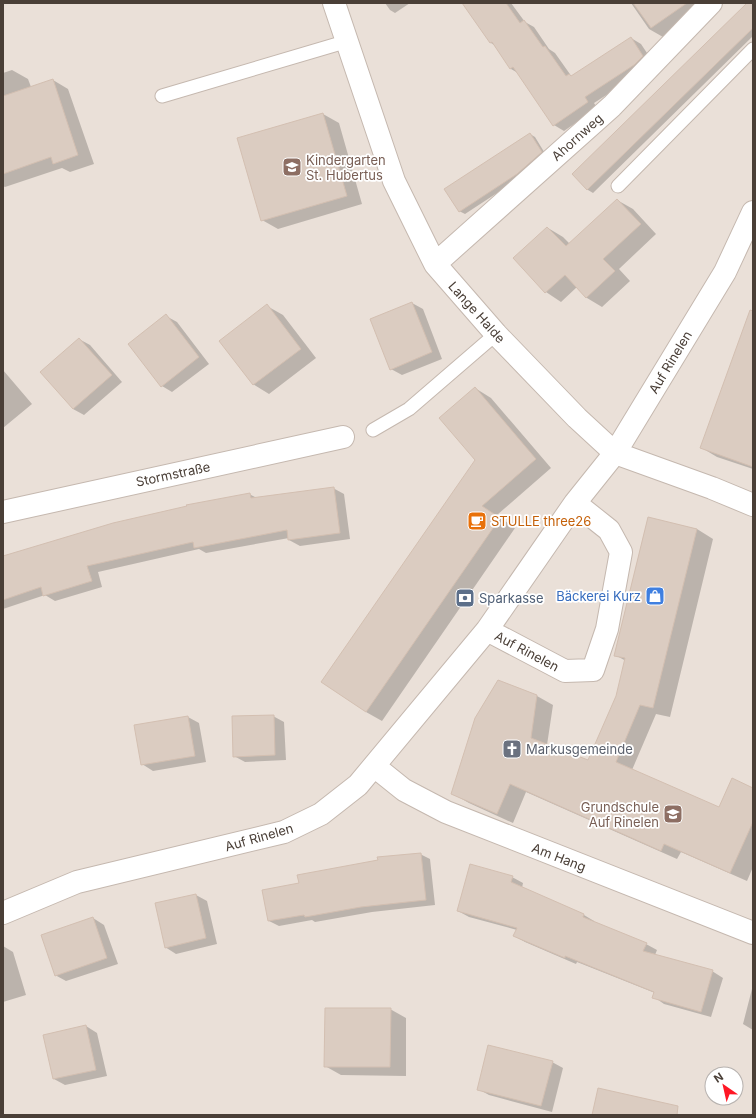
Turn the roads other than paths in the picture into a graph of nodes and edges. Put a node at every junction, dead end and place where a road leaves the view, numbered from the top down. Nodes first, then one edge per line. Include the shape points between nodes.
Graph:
1 (334, 3) edge
2 (711, 3) edge
3 (348, 41) junction
4 (753, 49) edge
5 (162, 96) dead end
6 (618, 186) dead end
7 (753, 212) edge
8 (435, 264) junction
9 (496, 334) junction
10 (373, 430) dead end
11 (343, 437) dead end
12 (615, 453) junction
13 (575, 503) junction
14 (753, 505) edge
15 (3, 512) edge
16 (487, 630) junction
17 (374, 766) junction
18 (3, 913) edge
19 (753, 933) edge

1 - 3 street, Lange Halde
2 - 8 street, Ahornweg via 612,106
3 - 5 lane
3 - 8 street, Lange Halde via 394,181
4 - 6 lane
7 - 12 street, Auf Rinelen via 724,272
8 - 9 street, Lange Halde
9 - 10 lane via 409,409
9 - 12 street, Lange Halde via 577,418
11 - 15 street, Stormstraße
12 - 13 street, Auf Rinelen
12 - 14 street, Lange Halde
13 - 16 street, Auf Rinelen
13 - 16 street, Auf Rinelen via 609,530 621,552 607,629 593,670 565,671
16 - 17 street, Auf Rinelen
17 - 18 street, Auf Rinelen via 358,785 321,814 284,832 77,882
17 - 19 street, Am Hang via 404,790 446,812

